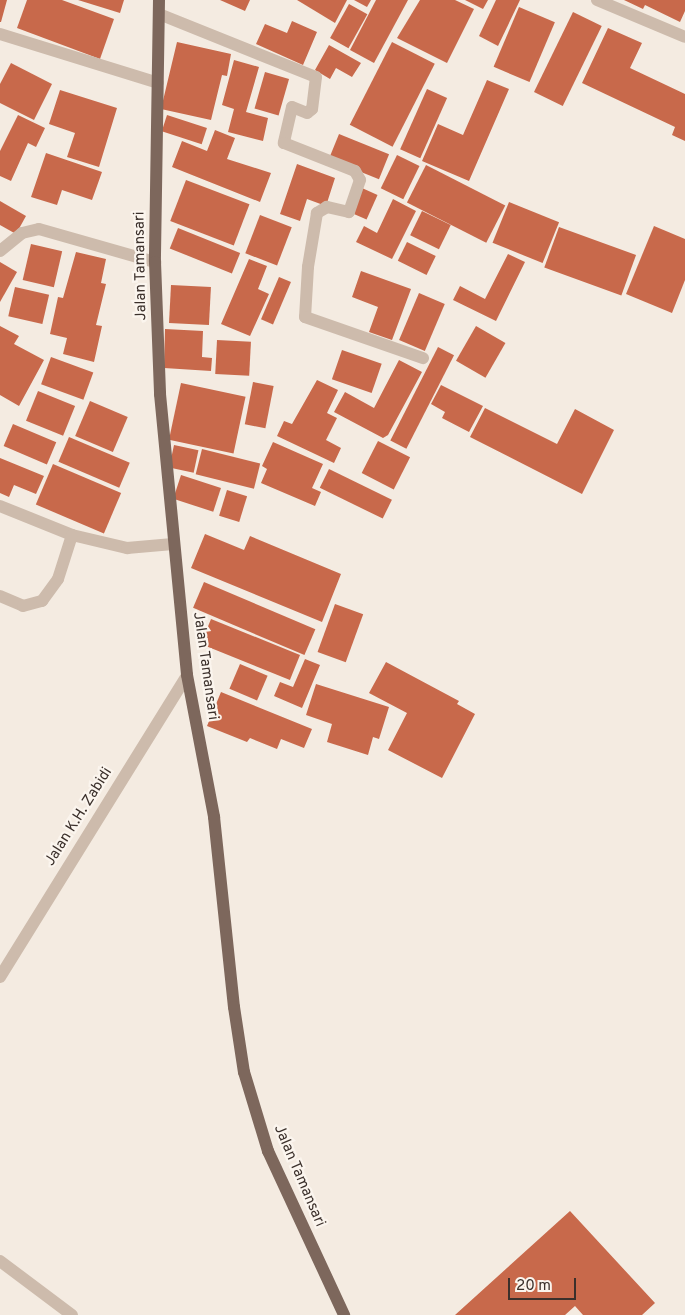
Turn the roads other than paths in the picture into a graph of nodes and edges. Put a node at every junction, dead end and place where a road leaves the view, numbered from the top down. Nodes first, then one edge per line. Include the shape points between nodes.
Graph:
1 (159, 0) edge
2 (597, 0) edge
3 (159, 14) junction
4 (0, 34) edge
5 (685, 37) edge
6 (158, 83) junction
7 (0, 250) edge
8 (155, 262) junction
9 (423, 358) dead end
10 (0, 506) edge
11 (72, 534) junction
12 (173, 544) junction
13 (0, 596) edge
14 (187, 675) junction
15 (0, 977) edge
16 (0, 1262) edge
17 (72, 1315) edge
18 (344, 1315) edge

1 - 3 main road, Jalan Tamansari
2 - 5 street
3 - 6 main road, Jalan Tamansari
3 - 9 street via 316,77 312,110 307,113 290,109 284,143 355,171 360,180 349,212 327,207 318,213 305,317
4 - 6 street
6 - 8 main road, Jalan Tamansari
7 - 8 street via 22,233 39,228
8 - 12 main road, Jalan Tamansari
10 - 11 street
11 - 12 street via 127,548
11 - 13 street via 58,579 42,601 23,606
12 - 14 main road, Jalan Tamansari
14 - 15 street, Jalan K.H. Zabidi
14 - 18 main road, Jalan Tamansari via 214,817 244,1072 268,1151
16 - 17 street

